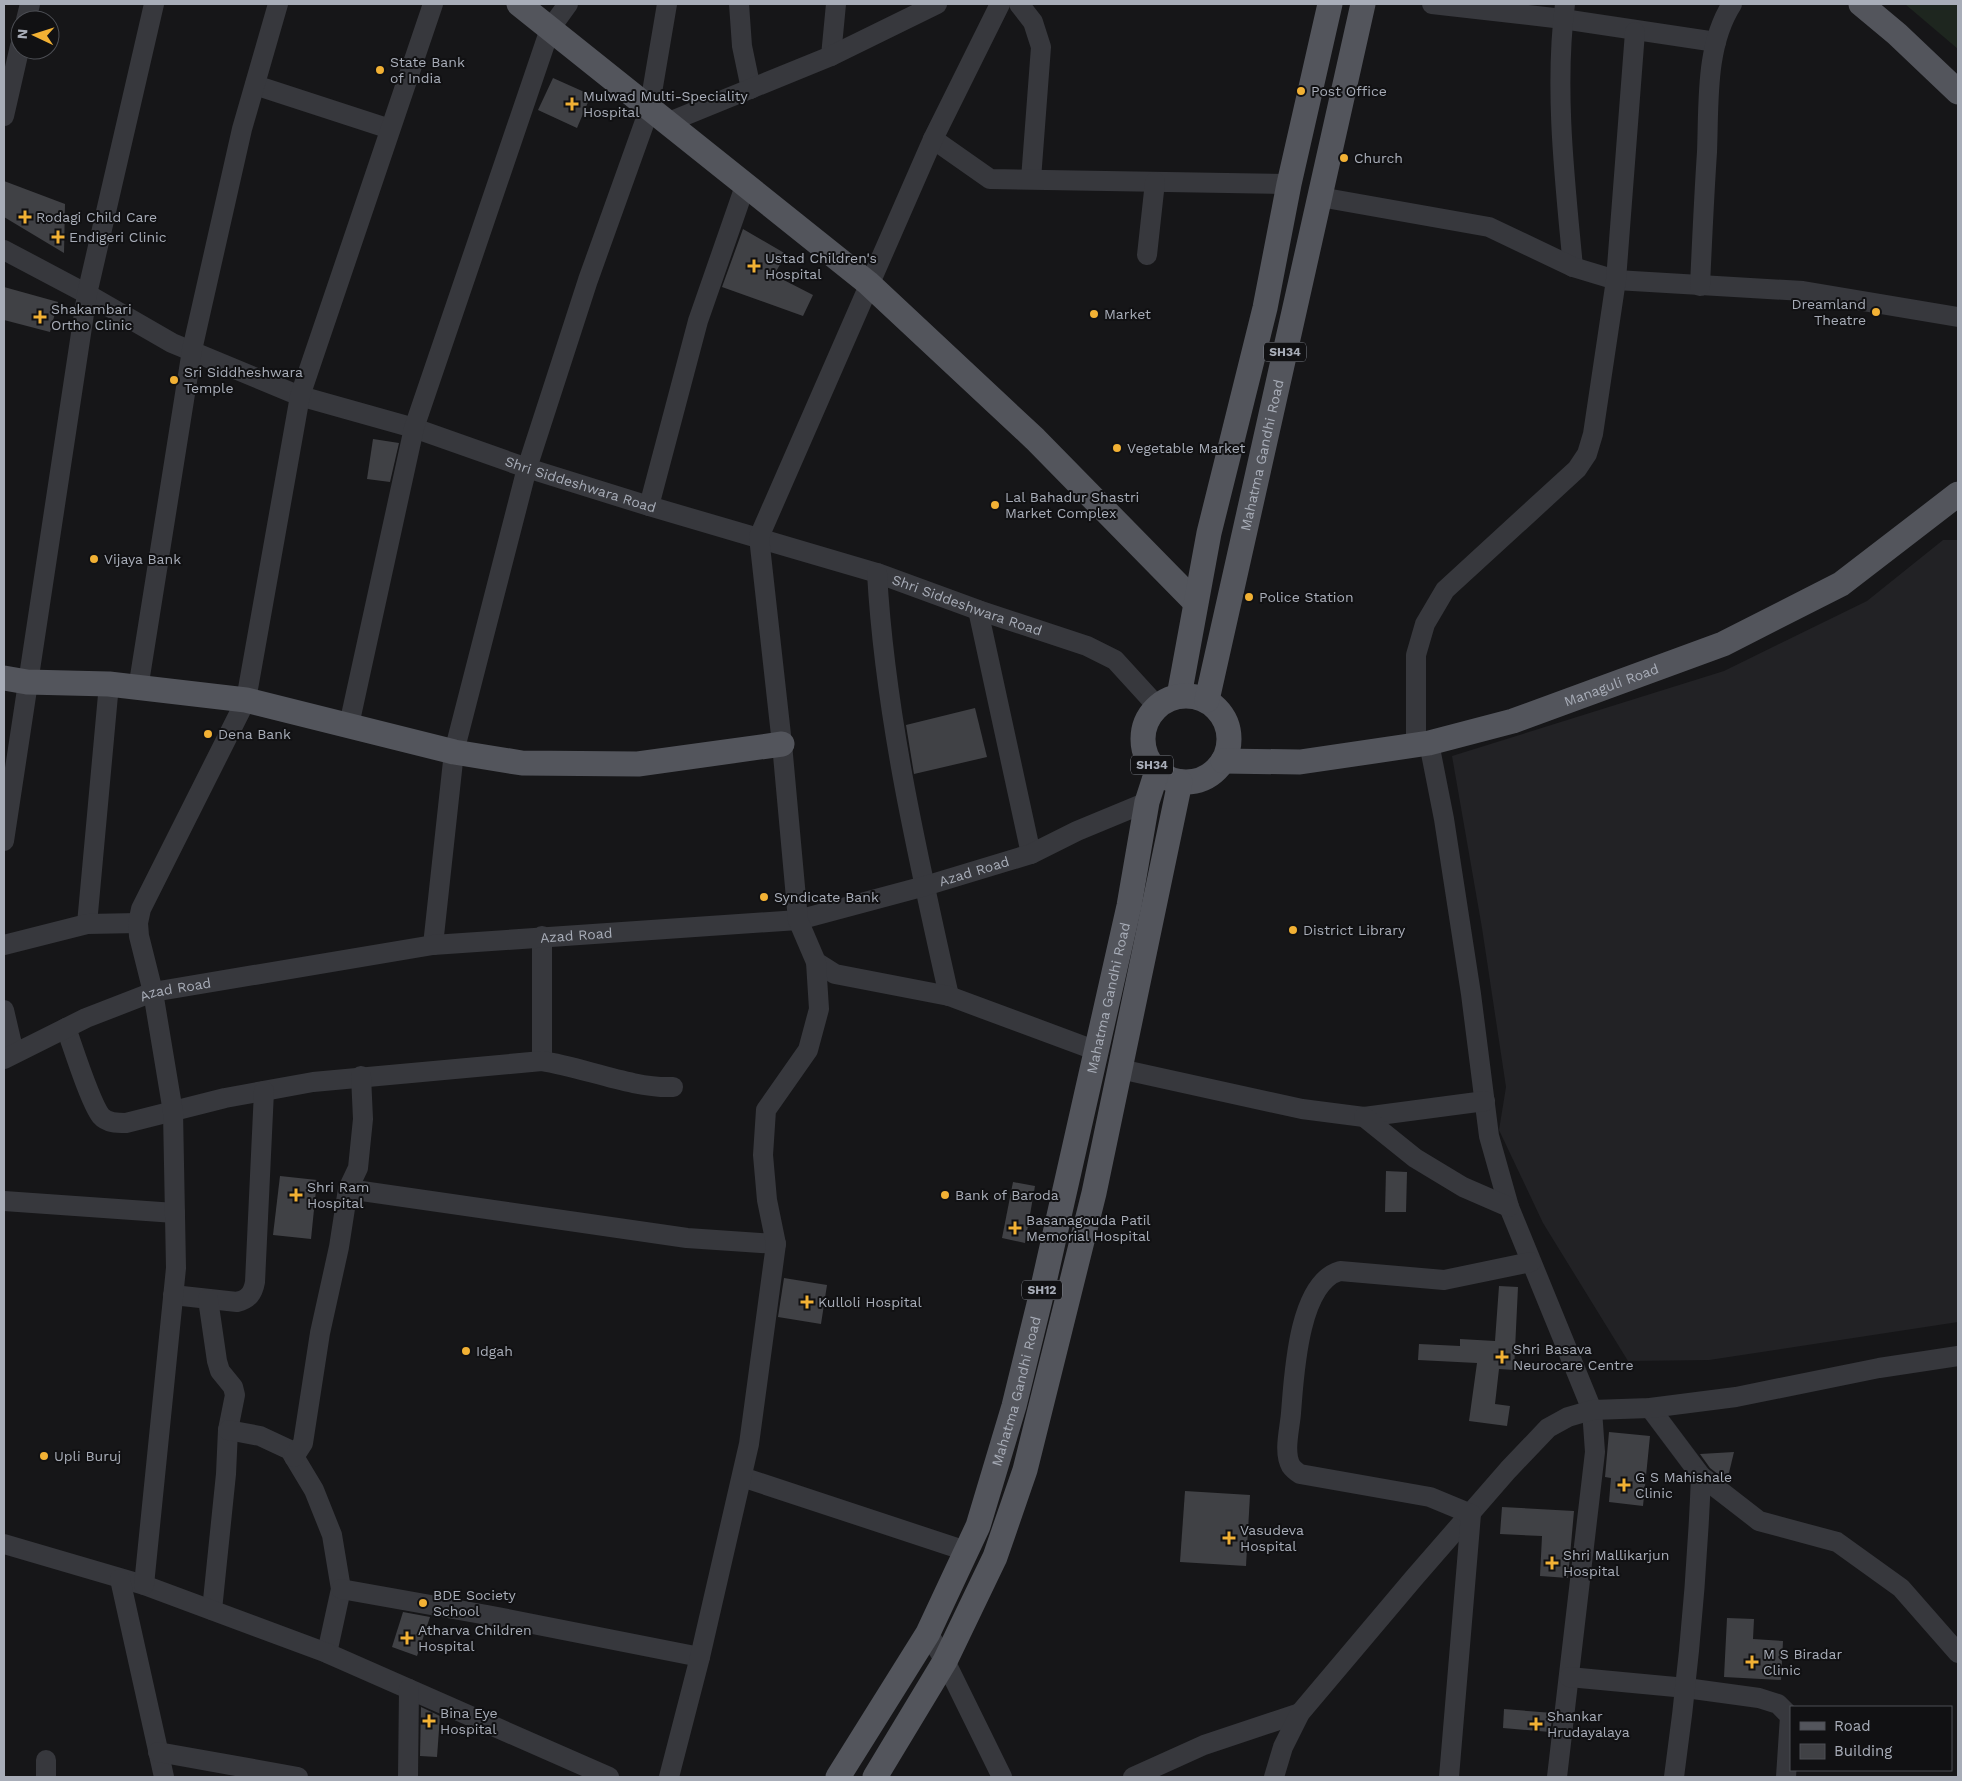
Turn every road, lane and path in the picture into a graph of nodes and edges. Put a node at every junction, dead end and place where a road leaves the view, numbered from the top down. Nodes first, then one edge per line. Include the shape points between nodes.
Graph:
1 (154, 4) edge
2 (278, 4) edge
3 (434, 4) edge
4 (519, 4) edge
5 (568, 4) edge
6 (667, 4) edge
7 (738, 4) edge
8 (836, 4) edge
9 (1000, 4) edge
10 (1019, 4) edge
11 (1330, 4) edge
12 (1363, 4) edge
13 (1432, 4) edge
14 (1732, 4) edge
15 (1861, 4) edge
16 (930, 6) edge
17 (1564, 12) edge
18 (550, 30) junction
19 (1635, 32) junction
20 (1716, 42) junction
21 (831, 56) junction
22 (17, 60) edge
23 (254, 85) junction
24 (750, 89) junction
25 (1958, 92) edge
26 (4, 116) edge
27 (659, 116) junction
28 (390, 129) junction
29 (933, 139) junction
30 (1031, 179) junction
31 (1155, 182) junction
32 (1289, 184) junction
33 (745, 186) junction
34 (1320, 197) junction
35 (4, 250) edge
36 (1147, 255) dead end
37 (1573, 267) junction
38 (1616, 280) junction
39 (868, 283) junction
40 (1700, 286) junction
41 (87, 294) junction
42 (1958, 317) edge
43 (192, 350) junction
44 (300, 396) junction
45 (414, 428) junction
46 (527, 468) junction
47 (1958, 494) edge
48 (648, 506) junction
49 (759, 537) junction
50 (877, 572) junction
51 (1195, 602) junction
52 (978, 610) junction
53 (15, 680) edge
54 (109, 684) junction
55 (138, 689) junction
56 (246, 700) junction
57 (1207, 700) junction
58 (1168, 701) junction
59 (349, 725) junction
60 (782, 744) junction
61 (1422, 744) junction
62 (454, 752) junction
63 (1223, 761) junction
64 (1157, 771) junction
65 (1180, 782) junction
66 (1146, 802) junction
67 (4, 841) edge
68 (1031, 854) junction
69 (925, 886) junction
70 (798, 920) junction
71 (138, 923) junction
72 (87, 924) junction
73 (542, 936) junction
74 (4, 945) edge
75 (433, 945) junction
76 (816, 962) junction
77 (153, 992) junction
78 (949, 996) junction
79 (4, 1010) edge
80 (66, 1028) junction
81 (1097, 1051) junction
82 (9, 1056) edge
83 (542, 1060) junction
84 (1120, 1069) junction
85 (361, 1076) junction
86 (673, 1087) dead end
87 (264, 1091) junction
88 (1484, 1101) junction
89 (173, 1112) junction
90 (1364, 1117) junction
91 (348, 1189) junction
92 (4, 1201) edge
93 (1509, 1207) junction
94 (175, 1213) junction
95 (776, 1244) junction
96 (1531, 1262) junction
97 (173, 1295) junction
98 (208, 1299) junction
99 (1958, 1356) edge
100 (1650, 1408) junction
101 (1592, 1410) junction
102 (228, 1430) junction
103 (294, 1457) junction
104 (1701, 1476) junction
105 (742, 1477) junction
106 (1471, 1514) junction
107 (4, 1544) edge
108 (966, 1551) junction
109 (120, 1580) junction
110 (144, 1585) junction
111 (341, 1589) junction
112 (212, 1610) junction
113 (928, 1633) junction
114 (327, 1653) junction
115 (1958, 1653) edge
116 (700, 1657) junction
117 (945, 1660) junction
118 (1569, 1677) junction
119 (1686, 1688) junction
120 (409, 1689) junction
121 (1300, 1713) junction
122 (158, 1752) junction
123 (164, 1777) edge
124 (298, 1777) edge
125 (408, 1777) edge
126 (609, 1777) edge
127 (669, 1777) edge
128 (838, 1777) edge
129 (876, 1777) edge
130 (1002, 1777) edge
131 (1134, 1777) edge
132 (1274, 1777) edge
133 (1448, 1777) edge
134 (1557, 1777) edge
135 (1674, 1777) edge
136 (1786, 1777) edge

1 - 41 street
2 - 23 street
3 - 28 street
4 - 18 main road
5 - 18 street
6 - 27 street
7 - 24 street
8 - 21 street
9 - 29 street
10 - 30 street via 1033,22 1041,47
11 - 32 main road, SH34
12 - 34 main road, Mahatma Gandhi Road / SH34
13 - 17 street
14 - 20 street
15 - 25 main road
16 - 21 street
17 - 19 street
17 - 37 street via 1560,73
18 - 27 main road
18 - 45 street
19 - 20 street
19 - 38 street
20 - 40 street via 1710,79
21 - 24 street
22 - 26 street
23 - 28 street
23 - 43 street
24 - 27 street
27 - 33 main road
27 - 46 street via 588,280
28 - 44 street
29 - 30 street via 990,179
29 - 39 street
30 - 31 street
31 - 32 street
31 - 36 street
32 - 51 main road, SH34 via 1265,308
33 - 39 main road
33 - 48 street via 698,321
34 - 37 street via 1489,227
34 - 57 main road, Mahatma Gandhi Road / SH34
35 - 41 street, Shri Siddeshwara Road
37 - 38 street
38 - 40 street
38 - 61 street via 1593,434 1587,454 1577,469 1445,590 1426,624 1416,655
39 - 49 street
39 - 51 main road via 1035,439
40 - 42 street via 1802,291
41 - 43 street, Shri Siddeshwara Road via 172,343
41 - 53 street
43 - 44 street, Shri Siddeshwara Road
43 - 55 street
44 - 45 street, Shri Siddeshwara Road
44 - 56 street
45 - 46 street, Shri Siddeshwara Road
45 - 59 street
46 - 48 street, Shri Siddeshwara Road
46 - 62 street
47 - 61 main road, Managuli Road via 1841,584 1723,644 1513,722
48 - 49 street, Shri Siddeshwara Road
49 - 50 street, Shri Siddeshwara Road
49 - 60 street
50 - 52 street, Shri Siddeshwara Road
50 - 69 street via 880,627 895,728
51 - 58 main road, SH34
52 - 58 street, Shri Siddeshwara Road via 1087,646 1115,660
52 - 68 street
53 - 54 main road
53 - 67 street
54 - 55 main road
54 - 72 street
55 - 56 main road
56 - 59 main road
56 - 71 street via 141,909
57 - 58 main road via 1190,695
57 - 63 main road via 1220,712 1228,727 1229,745
58 - 64 main road, SH34 via 1150,715 1143,738 1149,762
59 - 62 main road
60 - 62 main road via 638,764 522,763
60 - 70 street
61 - 63 main road, Managuli Road via 1300,762
61 - 88 street via 1447,838
62 - 75 street
63 - 65 main road, SH34 via 1212,774 1197,781
64 - 65 main road, SH34
64 - 66 main road, Mahatma Gandhi Road / SH12
65 - 84 main road, Mahatma Gandhi Road / SH12
66 - 68 street, Azad Road
66 - 81 main road, Mahatma Gandhi Road / SH12 via 1129,906
68 - 69 street, Azad Road
69 - 70 street, Azad Road
69 - 78 street
70 - 73 street, Azad Road
70 - 76 street
71 - 72 street
71 - 77 street
72 - 74 street
73 - 75 street, Azad Road
73 - 83 street
75 - 77 street, Azad Road
76 - 78 street via 835,974
76 - 95 street via 819,1009 808,1050 766,1110 763,1155 767,1200
77 - 80 street, Azad Road
77 - 89 street
78 - 81 street
79 - 82 street
80 - 82 street, Azad Road
80 - 89 street via 101,1116 112,1123 126,1123
81 - 108 main road, Mahatma Gandhi Road / SH12 via 1014,1406 978,1526
83 - 85 street via 481,1068
83 - 86 street via 610,1078
84 - 90 street via 1302,1109
84 - 117 main road, Mahatma Gandhi Road / SH12 via 1094,1193 1026,1470 995,1557
85 - 87 street
85 - 91 street via 358,1168
87 - 89 street
87 - 98 street via 253,1292 245,1300 237,1302
88 - 90 street
88 - 93 street via 1489,1136
89 - 94 street
90 - 93 street via 1415,1158 1463,1187
91 - 95 street via 687,1238
91 - 103 street via 303,1443
92 - 94 street
93 - 96 street
94 - 97 street
95 - 105 street
96 - 101 street
96 - 106 street via 1444,1280 1340,1271 1330,1274 1318,1287 1304,1319 1295,1368 1288,1449 1291,1466 1300,1474 1322,1479 1430,1497
97 - 98 street
97 - 110 street
98 - 102 street via 217,1361 235,1395
99 - 100 street via 1879,1368 1736,1397
100 - 101 street
100 - 104 street
101 - 106 street via 1568,1417 1548,1428
101 - 118 street via 1595,1452
102 - 103 street via 260,1436 290,1450
102 - 112 street
103 - 111 street via 314,1490 332,1535
104 - 115 street via 1759,1521 1837,1542 1901,1588
104 - 119 street via 1698,1568
105 - 108 street
105 - 116 street
106 - 121 street
106 - 133 street
107 - 109 street
108 - 113 main road, Mahatma Gandhi Road / SH12
109 - 110 street
109 - 122 street
110 - 112 street
111 - 114 street
111 - 116 street via 487,1614
112 - 114 street
113 - 117 street
113 - 128 main road, Mahatma Gandhi Road / SH12
114 - 120 street
116 - 127 street
117 - 129 main road, Mahatma Gandhi Road / SH12
117 - 130 street
118 - 119 street
118 - 134 street
119 - 135 street
119 - 136 street via 1759,1698 1778,1704 1790,1716
120 - 125 street
120 - 126 street
121 - 131 street via 1204,1745
121 - 132 street via 1283,1747
122 - 123 street
122 - 124 street

